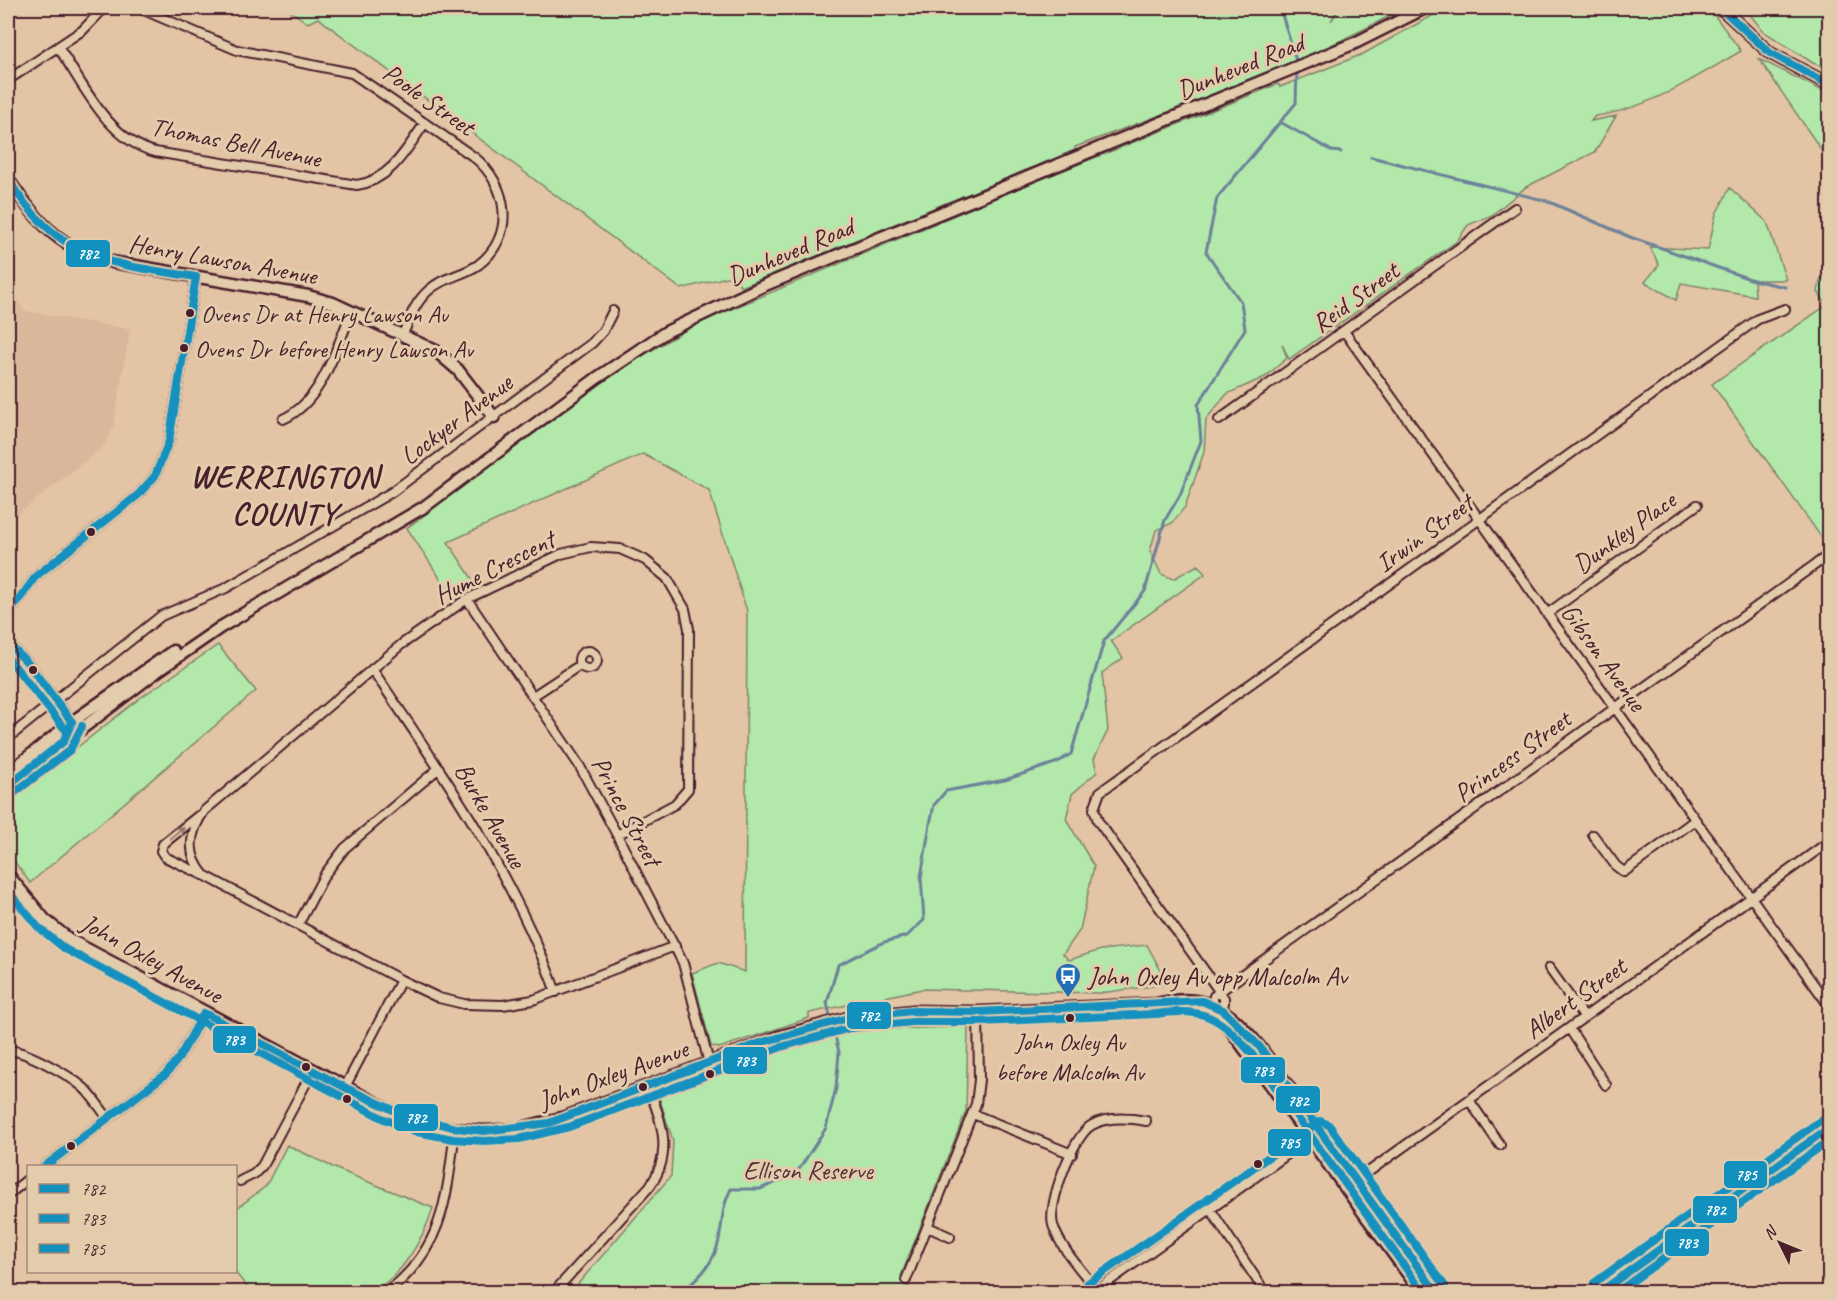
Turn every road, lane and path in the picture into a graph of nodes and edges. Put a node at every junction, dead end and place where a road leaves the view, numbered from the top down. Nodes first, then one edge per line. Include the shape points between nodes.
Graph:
1 (104, 8) edge
2 (139, 8) edge
3 (1425, 8) edge
4 (1721, 8) edge
5 (58, 47) junction
6 (8, 81) edge
7 (1830, 85) edge
8 (425, 123) junction
9 (8, 179) edge
10 (1515, 208) dead end
11 (196, 277) junction
12 (1785, 309) dead end
13 (352, 311) junction
14 (613, 311) dead end
15 (1344, 331) junction
16 (403, 334) junction
17 (494, 417) junction
18 (283, 419) dead end
19 (1218, 420) dead end
20 (1697, 505) dead end
21 (1479, 519) junction
22 (1830, 554) edge
23 (467, 599) junction
24 (1547, 614) junction
25 (8, 615) edge
26 (221, 627) junction
27 (8, 644) edge
28 (580, 665) dead end
29 (372, 669) junction
30 (533, 696) junction
31 (56, 700) junction
32 (1615, 708) junction
33 (97, 715) junction
34 (72, 722) junction
35 (8, 738) edge
36 (63, 742) junction
37 (439, 768) junction
38 (8, 773) edge
39 (8, 785) edge
40 (204, 812) junction
41 (1695, 820) junction
42 (617, 835) junction
43 (1593, 835) dead end
44 (1830, 841) edge
45 (8, 875) edge
46 (204, 875) junction
47 (1751, 897) junction
48 (298, 925) junction
49 (675, 946) junction
50 (1549, 968) dead end
51 (401, 981) junction
52 (556, 992) junction
53 (1219, 992) junction
54 (1830, 1007) edge
55 (1215, 1010) junction
56 (978, 1012) junction
57 (204, 1013) junction
58 (1584, 1017) junction
59 (1569, 1028) junction
60 (8, 1050) edge
61 (709, 1063) junction
62 (313, 1070) junction
63 (1606, 1085) dead end
64 (648, 1086) junction
65 (345, 1087) junction
66 (1469, 1100) junction
67 (973, 1114) junction
68 (108, 1119) junction
69 (1146, 1121) dead end
70 (1830, 1127) edge
71 (455, 1129) junction
72 (1320, 1131) junction
73 (1310, 1138) junction
74 (1500, 1145) dead end
75 (1072, 1154) junction
76 (48, 1165) edge
77 (27, 1180) edge
78 (240, 1181) dead end
79 (1351, 1185) junction
80 (8, 1195) edge
81 (1210, 1209) junction
82 (928, 1227) junction
83 (950, 1237) dead end
84 (906, 1280) dead end
85 (1095, 1292) edge
86 (387, 1293) edge
87 (554, 1293) edge
88 (1265, 1293) edge
89 (1421, 1293) edge
90 (1436, 1293) edge
91 (1600, 1293) edge

1 - 5 street via 90,24
2 - 8 street, Poole Street via 237,50 352,73
3 - 26 street, Dunheved Road via 1322,57 692,318 620,361 423,507
4 - 7 street via 1770,53
5 - 6 street
5 - 8 street, Thomas Bell Avenue via 117,131 137,146 155,152 357,185 378,179 390,170
8 - 16 street, Poole Street via 490,172 500,190 504,220 488,256 429,290 415,306
9 - 11 street, Henry Lawson Avenue via 41,225 74,249 106,261
10 - 15 street, Reid Street
11 - 13 street, Henry Lawson Avenue via 308,296
11 - 25 street via 169,441 155,476 138,495 36,576
12 - 21 street, Irwin Street via 1758,319
13 - 16 street, Henry Lawson Avenue
13 - 18 street via 315,391 300,409
14 - 17 street, Lockyer Avenue via 592,344
15 - 19 street, Reid Street
15 - 21 street, Gibson Avenue
16 - 17 street, Henry Lawson Avenue via 452,363
17 - 31 street, Lockyer Avenue via 392,492 226,588 161,616
20 - 24 street, Dunkley Place
21 - 24 street, Gibson Avenue
21 - 53 street, Irwin Street via 1104,788 1095,801 1098,821
22 - 32 street, Princess Street
23 - 29 street, Hume Crescent
23 - 30 street, Prince Street
23 - 42 street, Hume Crescent via 561,554 591,547 613,548 639,557 663,573 676,590 690,630 688,789 675,804
24 - 32 street, Gibson Avenue
26 - 33 street, Dunheved Road
26 - 34 street, Dunheved Road via 164,657
27 - 31 street
28 - 30 street
29 - 37 street, Burke Avenue
29 - 40 street, Hume Crescent
30 - 42 street, Prince Street via 584,773
31 - 34 street
31 - 35 street, Lockyer Avenue
32 - 41 street, Gibson Avenue
32 - 53 street, Princess Street
33 - 34 street
33 - 36 street, Dunheved Road
34 - 36 street
34 - 38 street, Dunheved Road
36 - 39 street, Dunheved Road
37 - 48 street via 345,848 325,874
37 - 52 street, Burke Avenue via 473,820 538,944
40 - 46 street, Hume Crescent via 191,840 194,860
46 -> 40 street, Hume Crescent via 165,858 161,849
41 - 43 street via 1624,872
41 - 47 street, Gibson Avenue
42 - 49 street, Prince Street
44 - 47 street, Albert Street
45 - 57 street, John Oxley Avenue via 45,920 70,940
46 - 48 street, Hume Crescent
47 - 54 street, Gibson Avenue
47 - 58 street, Albert Street
48 - 51 street, Hume Crescent
49 - 52 street, Hume Crescent
49 - 61 street, Prince Street
50 - 58 street
51 - 52 street, Hume Crescent via 439,998 476,1006 521,1003
51 - 65 street
53 - 55 street, Princess Street via 1214,996
53 - 55 street via 1224,998
55 - 56 street, John Oxley Avenue via 1187,1000
55 - 72 street via 1259,1046
55 - 73 street
56 - 61 street, John Oxley Avenue via 913,1011 848,1018
56 - 67 street via 979,1080
57 - 62 street, John Oxley Avenue
57 - 68 street via 171,1068
58 - 59 street, Albert Street
59 - 63 street
59 - 66 street, Albert Street
60 - 68 street via 73,1080
61 - 64 street, John Oxley Avenue
62 - 65 street, John Oxley Avenue
62 - 78 street via 262,1166
64 - 71 street, John Oxley Avenue via 533,1127
64 - 87 street via 664,1133 659,1171
65 - 71 street, John Oxley Avenue via 404,1116
66 - 74 street
66 - 79 street, Albert Street
67 - 75 street
67 - 82 street
68 - 76 street
69 - 75 street via 1127,1118 1094,1124 1080,1136
70 - 91 street
71 - 86 street via 448,1189 437,1229 417,1264
72 - 73 street
72 - 79 street
73 - 79 street
73 - 81 street
75 - 85 street via 1055,1194 1052,1220 1059,1238
77 - 80 street
79 - 89 street
79 - 90 street
81 - 85 street
81 - 88 street
82 - 83 street
82 - 84 street

